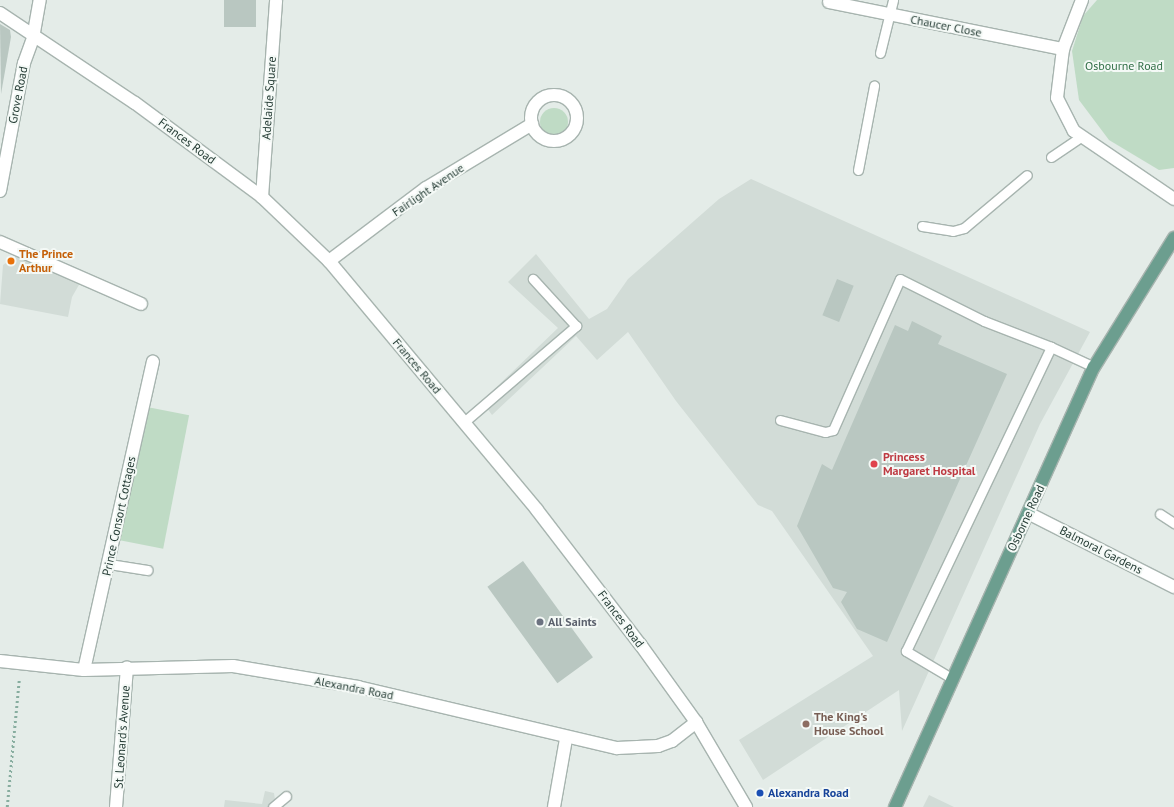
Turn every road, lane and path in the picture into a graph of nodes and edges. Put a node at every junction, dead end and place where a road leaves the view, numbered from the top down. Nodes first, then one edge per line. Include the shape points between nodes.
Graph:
1 (40, 0) edge
2 (276, 0) edge
3 (893, 0) edge
4 (1082, 0) edge
5 (829, 2) dead end
6 (0, 13) edge
7 (890, 15) junction
8 (33, 38) junction
9 (1062, 49) junction
10 (880, 53) dead end
11 (874, 86) dead end
12 (532, 124) dead end
13 (1082, 136) junction
14 (1051, 157) dead end
15 (858, 170) dead end
16 (1026, 175) dead end
17 (0, 191) edge
18 (262, 197) junction
19 (1174, 200) edge
20 (922, 226) dead end
21 (1174, 238) edge
22 (0, 242) edge
23 (329, 261) junction
24 (534, 279) dead end
25 (141, 304) dead end
26 (1050, 347) junction
27 (153, 362) dead end
28 (1094, 367) junction
29 (780, 420) dead end
30 (464, 422) junction
31 (1028, 513) junction
32 (1160, 514) dead end
33 (1174, 524) edge
34 (109, 564) junction
35 (148, 570) dead end
36 (1174, 587) edge
37 (0, 661) edge
38 (20, 663) junction
39 (127, 667) junction
40 (84, 670) junction
41 (953, 679) junction
42 (696, 722) junction
43 (566, 738) junction
44 (286, 796) dead end
45 (8, 807) edge
46 (116, 807) edge
47 (273, 807) edge
48 (554, 807) edge
49 (746, 807) edge
50 (895, 807) edge

1 - 8 street, Grove Road
2 - 18 street, Adelaide Square
3 - 7 lane
4 - 9 street
5 - 7 street, Chaucer Close
6 - 8 street, Frances Road
7 - 9 street, Chaucer Close
7 - 10 lane
8 - 17 street, Grove Road via 24,63
8 - 18 street, Frances Road via 135,103
9 - 13 street via 1057,98 1074,131
11 - 15 lane
12 - 23 street, Fairlight Avenue via 426,188
13 - 14 lane
13 - 19 street
16 - 20 lane via 964,228 953,231
18 - 23 street, Frances Road
21 - 28 main road, Osborne Road
22 - 25 street
23 - 30 street, Frances Road
24 - 30 lane via 576,326
26 - 28 lane
26 - 29 lane via 984,321 900,279 833,430 825,432
26 - 41 lane via 906,651
27 - 34 street, Prince Consort Cottages
28 - 31 main road, Osborne Road
30 - 42 street, Frances Road via 537,510
31 - 36 street, Balmoral Gardens
31 - 41 main road, Osborne Road
32 - 33 lane
34 - 35 lane
34 - 40 street, Prince Consort Cottages
37 - 38 street, Alexandra Road
38 - 40 street, Alexandra Road
38 - 45 path
39 - 40 street, Alexandra Road
39 - 43 street, Alexandra Road via 233,666 358,687
39 - 46 street, St. Leonard's Avenue
41 - 50 main road, Osborne Road
42 - 43 street, Alexandra Road via 672,741 658,746 617,748
42 - 49 street, Frances Road
43 - 48 street
44 - 47 lane

